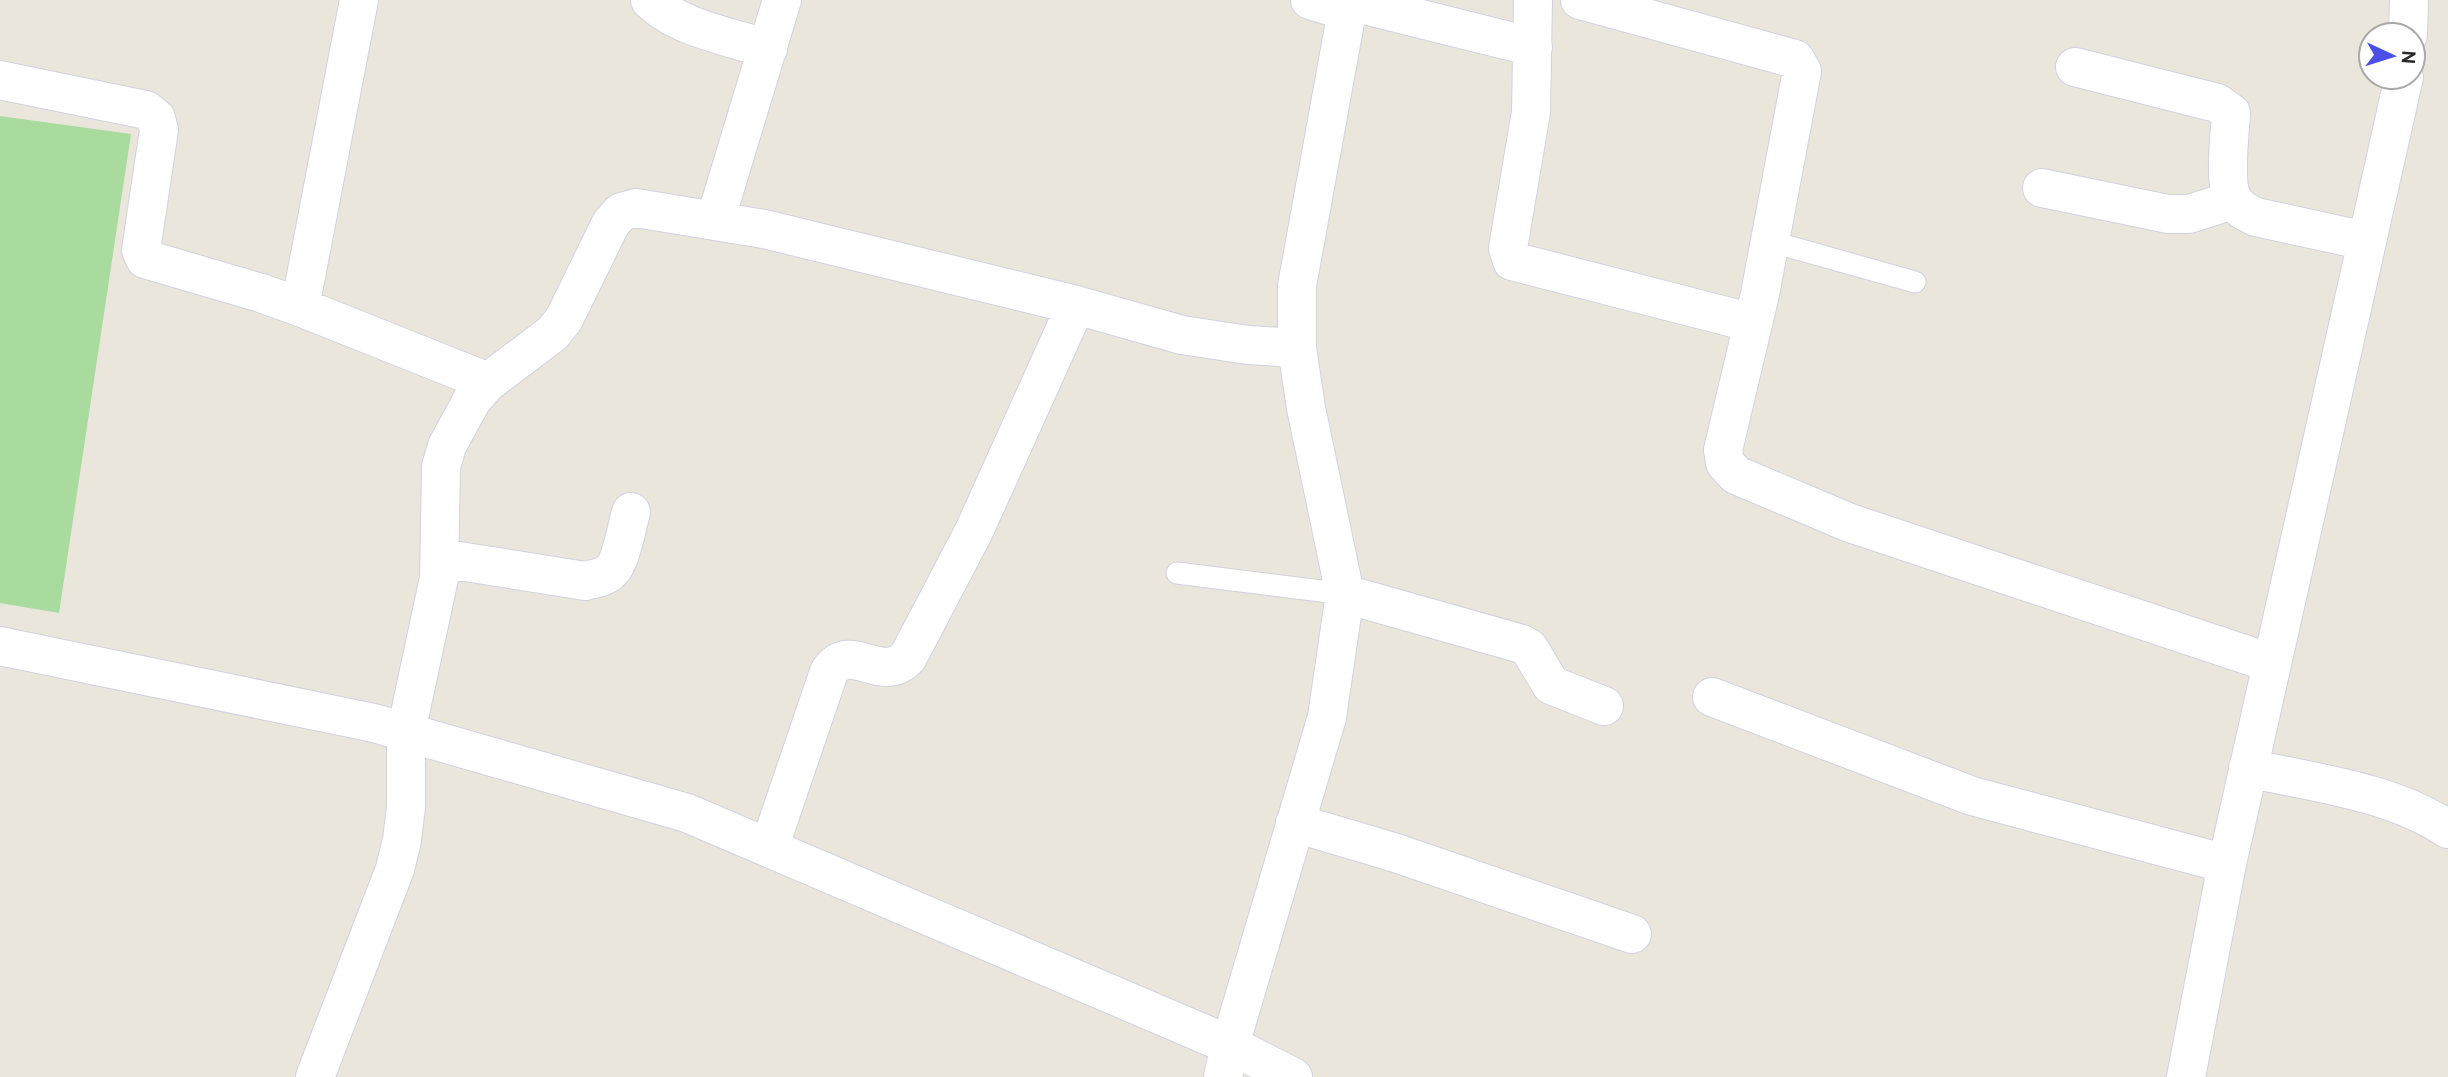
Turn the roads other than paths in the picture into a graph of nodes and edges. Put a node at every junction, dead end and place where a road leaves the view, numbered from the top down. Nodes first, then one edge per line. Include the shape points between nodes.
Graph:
1 (359, 0) edge
2 (650, 0) edge
3 (782, 0) edge
4 (1310, 0) edge
5 (1533, 0) edge
6 (1580, 0) edge
7 (2409, 0) edge
8 (1348, 4) edge
9 (2408, 21) edge
10 (1533, 47) junction
11 (768, 49) junction
12 (2075, 67) dead end
13 (0, 80) edge
14 (2401, 91) edge
15 (2042, 188) dead end
16 (2233, 200) junction
17 (715, 221) junction
18 (1769, 241) junction
19 (2366, 241) junction
20 (1915, 282) dead end
21 (1076, 305) junction
22 (300, 307) junction
23 (1753, 323) junction
24 (1297, 348) junction
25 (488, 382) junction
26 (631, 512) dead end
27 (440, 558) junction
28 (1177, 573) dead end
29 (1345, 594) junction
30 (0, 646) edge
31 (2271, 663) junction
32 (1712, 697) dead end
33 (1604, 706) dead end
34 (406, 732) junction
35 (2248, 768) junction
36 (1295, 824) junction
37 (2448, 829) edge
38 (769, 848) junction
39 (2227, 864) junction
40 (1632, 934) dead end
41 (1226, 1061) edge
42 (314, 1077) edge
43 (1293, 1077) edge
44 (2186, 1077) edge

1 - 22 street
2 - 11 street via 683,22
3 - 11 street
4 - 8 street
5 - 10 street
6 - 18 street via 1800,64
7 - 9 street
8 - 10 street
8 - 24 street via 1297,286
10 - 23 street via 1531,112 1508,248 1512,261
11 - 17 street
12 - 16 street via 2225,107 2231,113 2229,186
13 - 22 street via 146,110 156,118 159,130 141,250 145,259
14 - 19 street
15 - 16 street via 2168,214 2189,214
16 - 19 street via 2256,217
17 - 21 street
17 - 25 street via 636,208 621,212 554,333
18 - 20 lane
18 - 23 street
19 - 31 street
21 - 24 street via 1182,335
21 - 38 street via 974,530 908,657 891,668 843,659 829,673
22 - 25 street
23 - 31 street via 1723,450 1725,463 1736,475 1850,523
24 - 29 street
25 - 27 street via 472,400 441,467
26 - 27 street via 611,571 585,581
27 - 34 street via 436,602
28 - 29 lane
29 - 33 street via 1522,644 1551,685
29 - 36 street via 1327,717
30 - 34 street
31 - 35 street
32 - 39 street via 1972,796
34 - 38 street via 687,813
34 - 42 street via 406,807 395,869
35 - 37 street via 2378,798 2424,813
35 - 39 street
36 - 40 street via 1396,853
36 - 41 street
38 - 41 street
39 - 44 street
41 - 43 street

